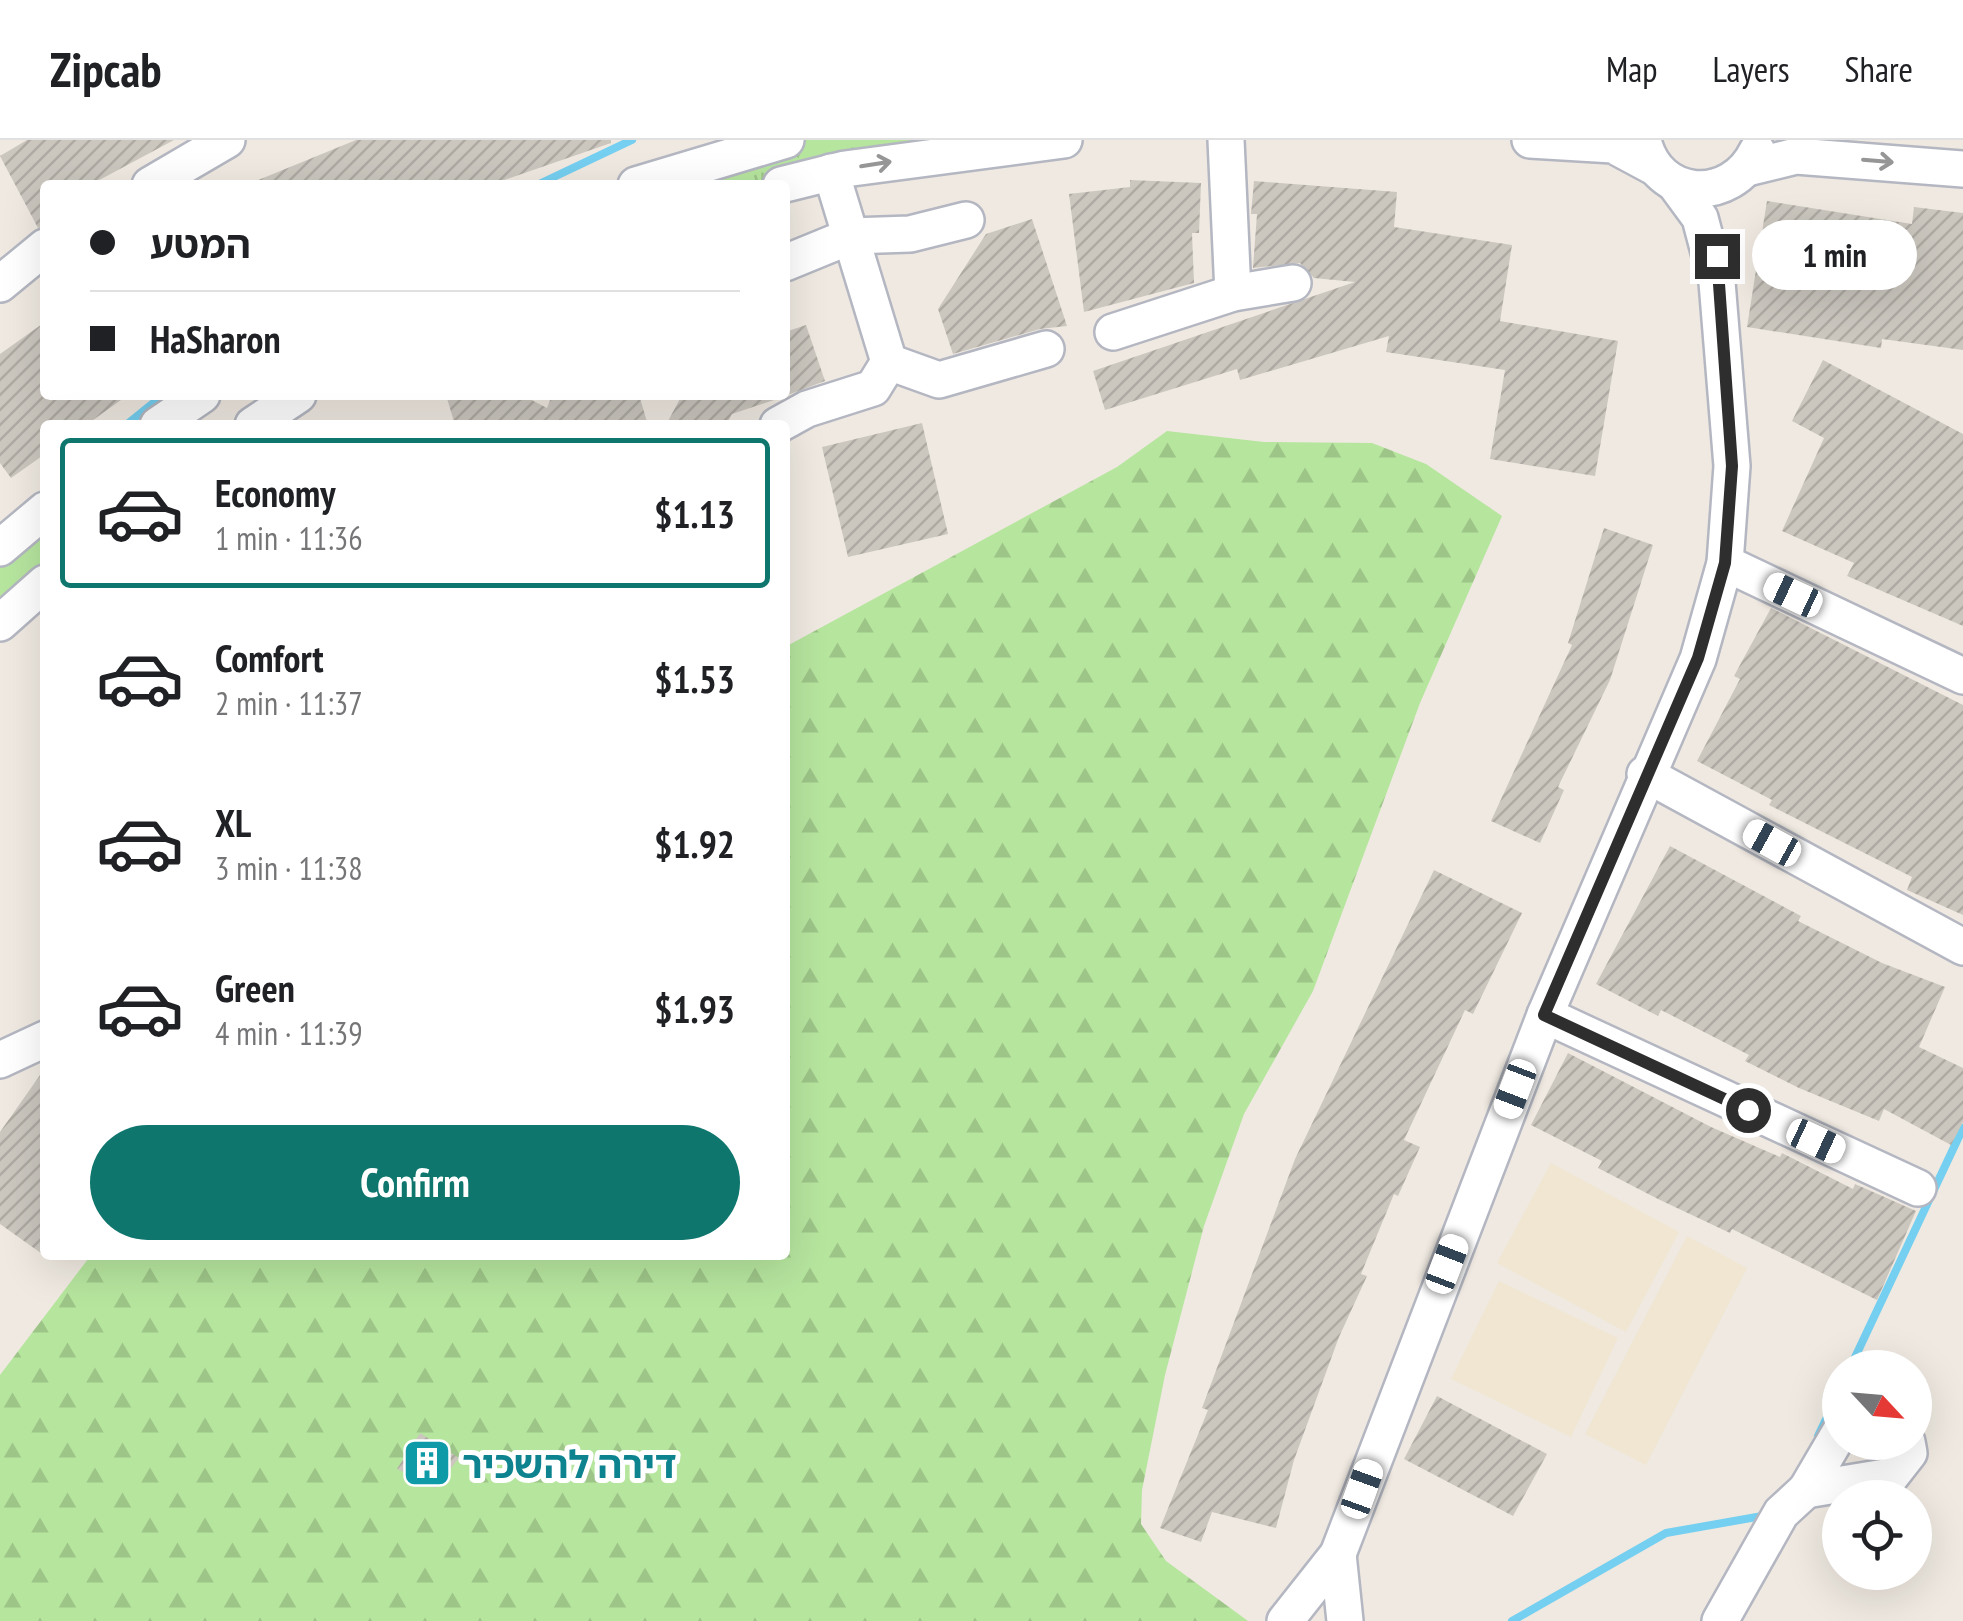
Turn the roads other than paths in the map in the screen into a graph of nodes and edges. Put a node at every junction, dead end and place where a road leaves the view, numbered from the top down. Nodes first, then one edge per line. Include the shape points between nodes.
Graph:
1 (228, 140) edge
2 (786, 140) edge
3 (1064, 140) edge
4 (1226, 140) edge
5 (1530, 140) edge
6 (1747, 163) edge
7 (1658, 164) edge
8 (1963, 169) edge
9 (831, 172) junction
10 (159, 180) edge
11 (653, 180) edge
12 (790, 183) edge
13 (966, 220) dead end
14 (851, 236) junction
15 (40, 251) edge
16 (790, 261) edge
17 (1716, 282) junction
18 (1293, 283) dead end
19 (0, 284) edge
20 (1233, 294) junction
21 (1113, 332) dead end
22 (1046, 349) dead end
23 (889, 362) junction
24 (290, 400) edge
25 (205, 406) edge
26 (170, 420) edge
27 (260, 420) edge
28 (787, 420) edge
29 (40, 514) edge
30 (0, 548) edge
31 (1725, 563) junction
32 (40, 587) edge
33 (0, 623) edge
34 (1963, 676) edge
35 (1646, 774) junction
36 (1963, 947) edge
37 (1544, 1015) junction
38 (40, 1041) edge
39 (0, 1060) edge
40 (1918, 1188) dead end
41 (1824, 1460) edge
42 (1904, 1460) edge
43 (1806, 1490) junction
44 (1338, 1554) junction
45 (1286, 1621) edge
46 (1334, 1621) edge
47 (1344, 1621) edge
48 (1720, 1621) edge

1 - 10 street
2 - 11 street
9 -> 3 street
4 - 20 street
5 - 7 street via 1613,145
6 - 7 street via 1700,191
6 -> 8 street via 1796,156
6 - 17 street via 1721,225
7 - 17 street via 1700,218
9 - 12 street
9 - 14 street
13 - 14 street via 910,234
14 - 16 street
14 - 23 street
15 - 19 street
17 - 31 street via 1730,400
18 - 20 street
20 - 21 street
22 - 23 street via 939,380
23 - 28 street via 873,388
24 - 27 street
25 - 26 street
29 - 30 street
31 - 34 street
31 - 35 street via 1698,658
32 - 33 street
35 - 36 street
35 - 37 street
37 - 40 street
37 - 44 street
38 - 39 street
41 - 43 street
42 - 43 street via 1891,1476
43 - 48 street via 1782,1513
44 - 45 street
44 - 47 street
45 - 46 street via 1317,1615

